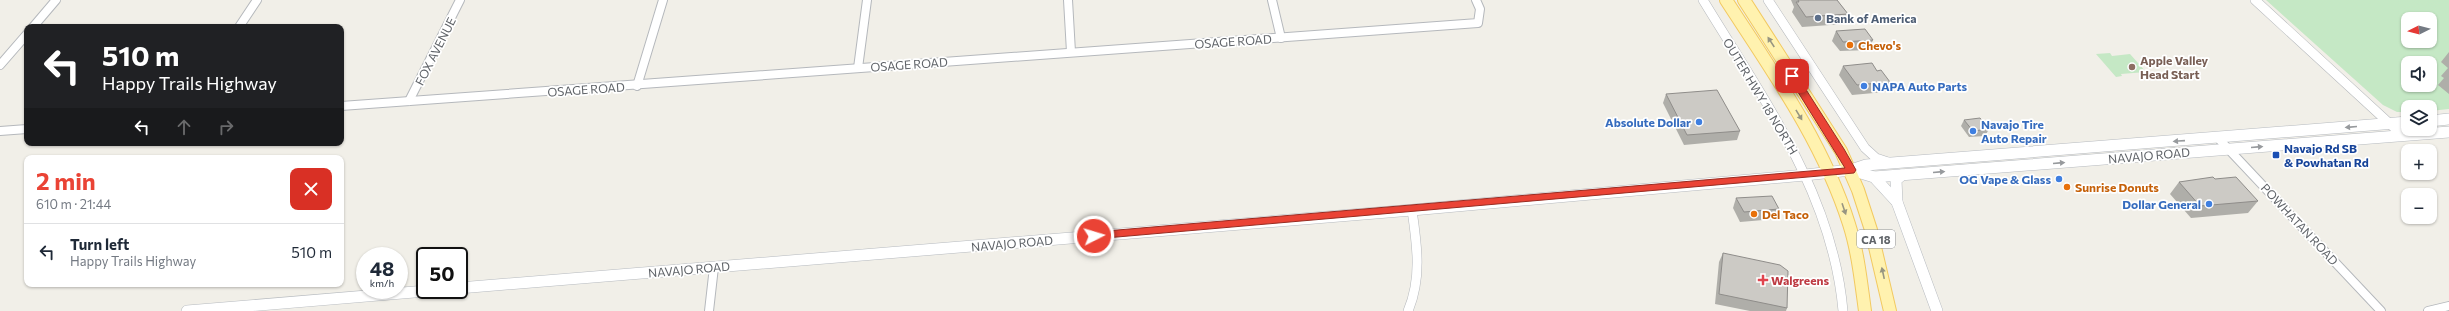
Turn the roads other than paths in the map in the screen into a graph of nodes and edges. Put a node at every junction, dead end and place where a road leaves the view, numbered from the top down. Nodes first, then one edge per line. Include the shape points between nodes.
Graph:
1 (56, 0) edge
2 (257, 0) edge
3 (460, 0) edge
4 (663, 0) edge
5 (867, 0) edge
6 (1068, 0) edge
7 (1272, 0) edge
8 (1476, 0) edge
9 (1703, 0) edge
10 (1726, 0) edge
11 (1744, 0) edge
12 (1768, 0) edge
13 (2255, 0) edge
14 (36, 24) edge
15 (241, 24) edge
16 (24, 38) edge
17 (1281, 38) junction
18 (1070, 52) junction
19 (0, 66) edge
20 (858, 68) junction
21 (637, 86) junction
22 (409, 101) junction
23 (344, 106) edge
24 (2449, 119) edge
25 (2437, 120) edge
26 (2401, 123) edge
27 (2390, 124) junction
28 (24, 129) edge
29 (0, 131) edge
30 (2449, 132) edge
31 (2437, 133) edge
32 (2401, 134) edge
33 (2401, 135) edge
34 (2218, 138) junction
35 (1865, 148) junction
36 (2228, 149) junction
37 (1891, 164) junction
38 (1866, 165) junction
39 (1851, 170) junction
40 (1830, 172) junction
41 (1805, 175) junction
42 (1902, 175) junction
43 (1874, 177) junction
44 (1897, 202) junction
45 (1412, 210) junction
46 (714, 267) junction
47 (468, 287) edge
48 (416, 292) edge
49 (2449, 306) edge
50 (209, 310) edge
51 (187, 311) edge
52 (709, 311) edge
53 (1408, 311) edge
54 (1843, 311) edge
55 (1865, 311) edge
56 (1890, 311) edge
57 (1937, 311) edge
58 (2381, 311) edge
59 (2428, 311) edge

1 - 14 street
2 - 15 street
3 - 22 street, FOX AVENUE
4 - 21 street
5 - 20 street
6 - 18 street
7 - 17 street
8 - 17 street, OSAGE ROAD via 1480,9 1478,23
9 - 41 street, OUTER HWY 18 NORTH via 1789,141
10 -> 40 main road, CA 18 via 1799,115
39 -> 11 main road, CA 18
12 - 35 street
13 - 27 street
16 - 19 street
17 - 18 street, OSAGE ROAD
18 - 20 street, OSAGE ROAD
20 - 21 street, OSAGE ROAD
21 - 22 street, OSAGE ROAD
22 - 23 street, OSAGE ROAD
24 - 25 main road
26 - 27 main road, NAVAJO ROAD
27 - 32 street
27 -> 34 main road, NAVAJO ROAD
28 - 29 street
30 - 31 main road, NAVAJO ROAD
36 -> 33 main road, NAVAJO ROAD
34 - 36 street, POWHATAN ROAD
34 -> 37 main road, NAVAJO ROAD
35 - 37 street via 1876,158
35 - 38 street
42 -> 36 main road, NAVAJO ROAD
36 - 58 street, POWHATAN ROAD
37 - 38 main road, NAVAJO ROAD
38 - 39 main road, NAVAJO ROAD
39 - 40 main road, NAVAJO ROAD
39 - 43 main road, NAVAJO ROAD
56 -> 39 main road, CA 18 via 1876,238
40 - 41 main road, NAVAJO ROAD
40 -> 55 main road, CA 18 via 1851,227 1860,266
41 - 45 main road, NAVAJO ROAD
41 - 54 street, OUTER HWY 18 NORTH via 1824,220 1833,251
42 - 43 main road, NAVAJO ROAD
42 - 44 main road via 1896,180
43 - 44 main road
44 - 57 main road
45 - 46 main road, NAVAJO ROAD
45 - 53 street via 1420,258
46 - 47 main road, NAVAJO ROAD
46 - 52 street
48 - 50 main road
49 - 59 street
50 - 51 main road

